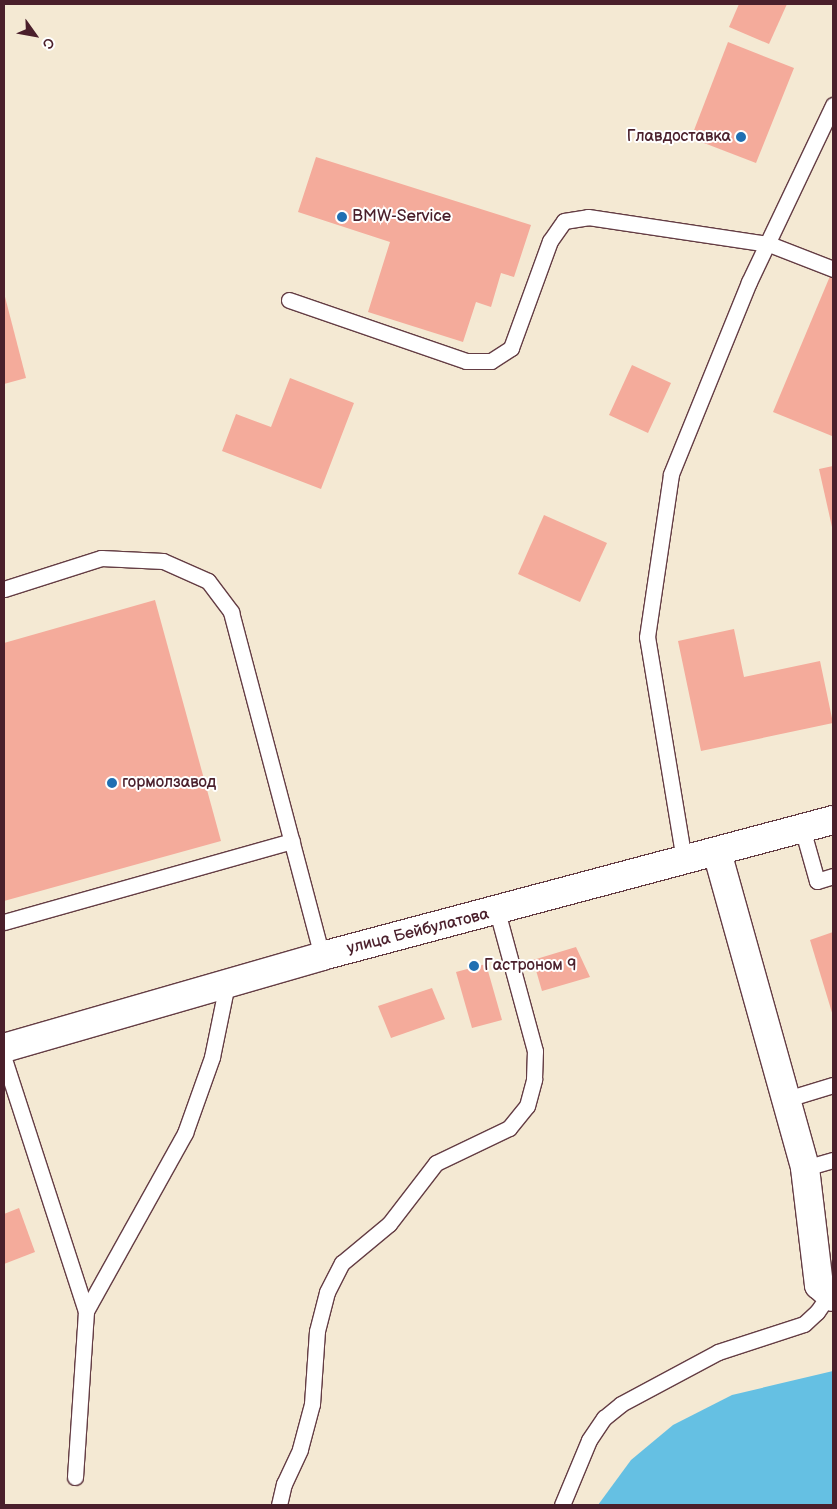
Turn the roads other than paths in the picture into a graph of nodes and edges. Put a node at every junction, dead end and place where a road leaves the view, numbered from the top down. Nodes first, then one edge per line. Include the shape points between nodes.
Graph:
1 (833, 105) edge
2 (768, 244) junction
3 (833, 269) edge
4 (289, 300) dead end
5 (4, 588) edge
6 (833, 820) edge
7 (802, 828) junction
8 (292, 841) junction
9 (717, 852) junction
10 (684, 860) junction
11 (833, 876) edge
12 (497, 911) junction
13 (4, 922) edge
14 (322, 956) junction
15 (227, 984) junction
16 (4, 1048) edge
17 (4, 1059) edge
18 (833, 1085) edge
19 (788, 1099) junction
20 (833, 1160) edge
21 (805, 1168) junction
22 (831, 1297) edge
23 (86, 1311) junction
24 (75, 1477) dead end
25 (279, 1505) edge
26 (562, 1505) edge

1 - 2 lane
2 - 3 lane
2 - 4 lane via 588,217 564,221 550,241 512,348 491,360 466,361
2 - 10 lane via 749,282 671,474 647,637
5 - 8 lane via 101,558 163,561 208,581 231,612
6 - 7 street, улица Бейбулатова
7 - 9 street, улица Бейбулатова
7 - 11 lane via 817,881
8 - 13 lane
8 - 14 lane
9 - 10 street, улица Бейбулатова
9 - 19 street
10 - 12 street, улица Бейбулатова
12 - 14 street, улица Бейбулатова
12 - 25 lane via 535,1051 534,1079 527,1106 509,1128 436,1163 389,1224 342,1263 327,1292 319,1324 312,1404 300,1449 284,1484
14 - 15 street, улица Бейбулатова
15 - 16 street, улица Бейбулатова
15 - 23 lane via 212,1057 185,1133
17 - 23 lane
18 - 19 lane
19 - 21 street
20 - 21 lane
21 - 22 street via 819,1285
22 - 26 lane via 804,1324 718,1352 604,1418 588,1440
23 - 24 lane

